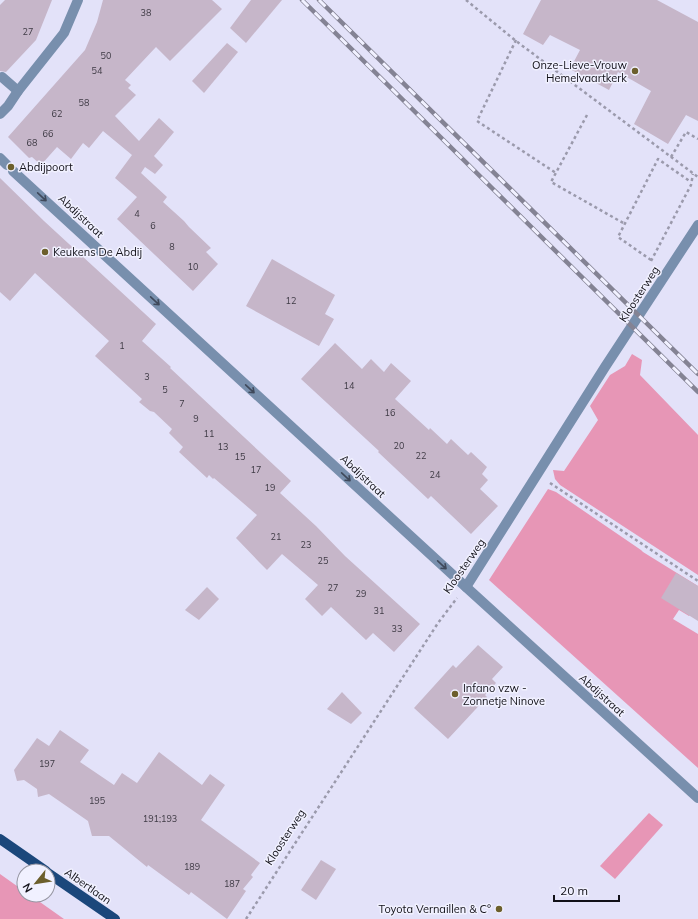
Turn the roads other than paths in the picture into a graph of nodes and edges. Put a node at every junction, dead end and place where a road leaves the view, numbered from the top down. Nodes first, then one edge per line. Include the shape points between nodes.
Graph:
1 (78, 0) edge
2 (2, 78) dead end
3 (18, 91) junction
4 (0, 114) edge
5 (7, 165) edge
6 (698, 225) edge
7 (466, 587) junction
8 (698, 798) edge
9 (0, 839) edge
10 (34, 863) edge
11 (56, 878) edge
12 (114, 919) edge

1 - 3 street via 64,32
2 - 3 street
3 - 4 street
5 -> 7 street, Abdijstraat
6 - 7 street, Kloosterweg
7 - 8 street, Abdijstraat
9 - 10 main road, Albertlaan
11 - 12 main road, Albertlaan

